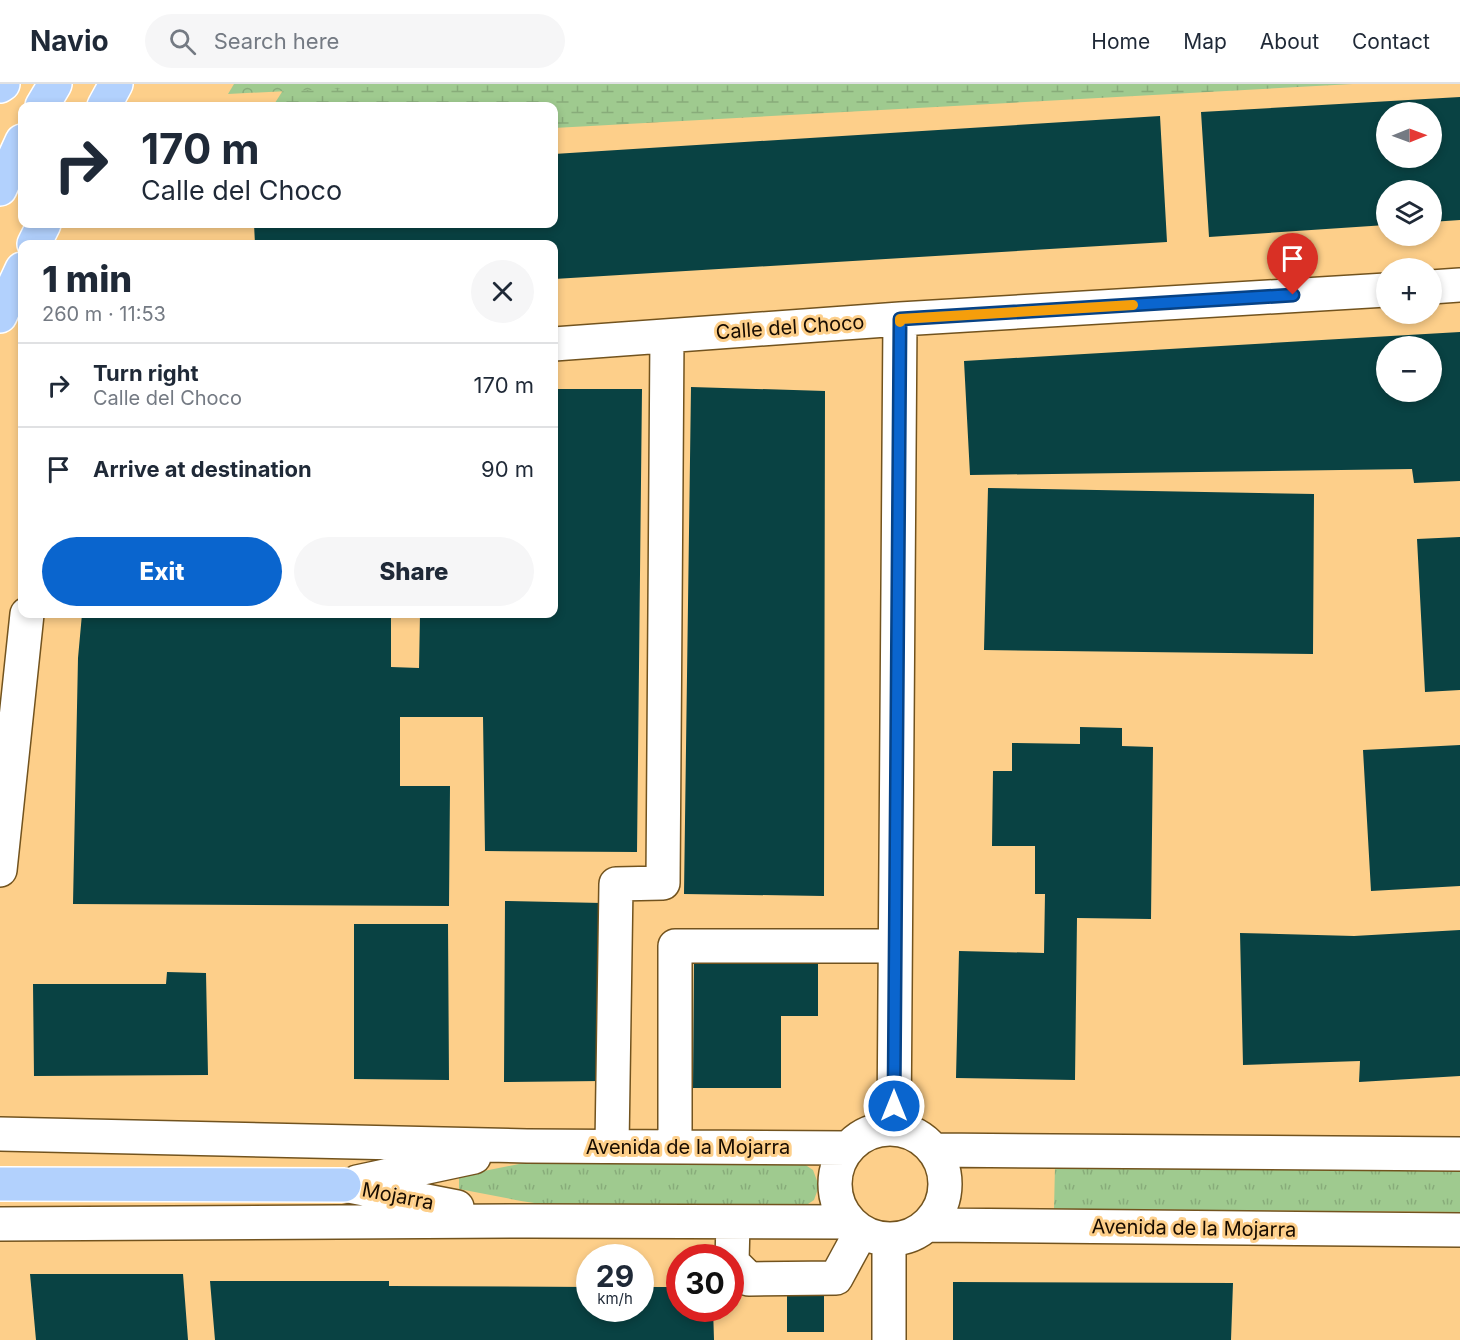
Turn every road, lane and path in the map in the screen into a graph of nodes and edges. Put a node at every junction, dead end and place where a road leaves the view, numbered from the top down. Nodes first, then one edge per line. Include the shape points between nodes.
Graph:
1 (55, 84) edge
2 (117, 84) edge
3 (44, 102) edge
4 (106, 102) edge
5 (18, 150) edge
6 (0, 189) edge
7 (18, 278) edge
8 (1460, 285) edge
9 (1442, 286) edge
10 (1376, 291) edge
11 (0, 316) edge
12 (900, 319) junction
13 (667, 336) junction
14 (558, 344) edge
15 (27, 618) edge
16 (0, 870) edge
17 (896, 946) junction
18 (894, 1129) junction
19 (0, 1134) edge
20 (527, 1146) junction
21 (612, 1146) junction
22 (675, 1147) junction
23 (848, 1148) junction
24 (933, 1150) junction
25 (1460, 1154) edge
26 (0, 1184) edge
27 (344, 1185) junction
28 (529, 1221) junction
29 (733, 1222) junction
30 (0, 1224) edge
31 (928, 1225) junction
32 (1460, 1230) edge
33 (866, 1231) junction
34 (889, 1340) edge

1 - 3 highway
2 - 4 highway
5 - 6 highway
7 - 11 highway
8 - 9 street
10 - 12 street, Calle del Choco
12 - 13 street, Calle del Choco
12 - 17 street
13 - 14 street, Calle del Choco
13 - 21 street via 663,883 616,884
15 - 16 street
17 - 18 street
17 - 22 street via 675,946
18 - 23 street via 877,1130
18 - 24 street via 909,1132
19 - 20 street
20 - 21 street, Avenida de la Mojarra
20 - 27 street, Mojarra
21 - 22 street, Avenida de la Mojarra
22 - 23 street, Avenida de la Mojarra
23 - 33 street via 839,1161 835,1193 840,1209
24 - 25 street
24 - 31 street via 945,1181 944,1197
26 - 27 highway
27 - 28 street, Mojarra
28 - 29 street
28 - 30 street
29 - 33 street
29 - 33 street via 732,1262 748,1278 836,1278
31 - 32 street, Avenida de la Mojarra
31 - 33 street via 903,1238
33 - 34 street

